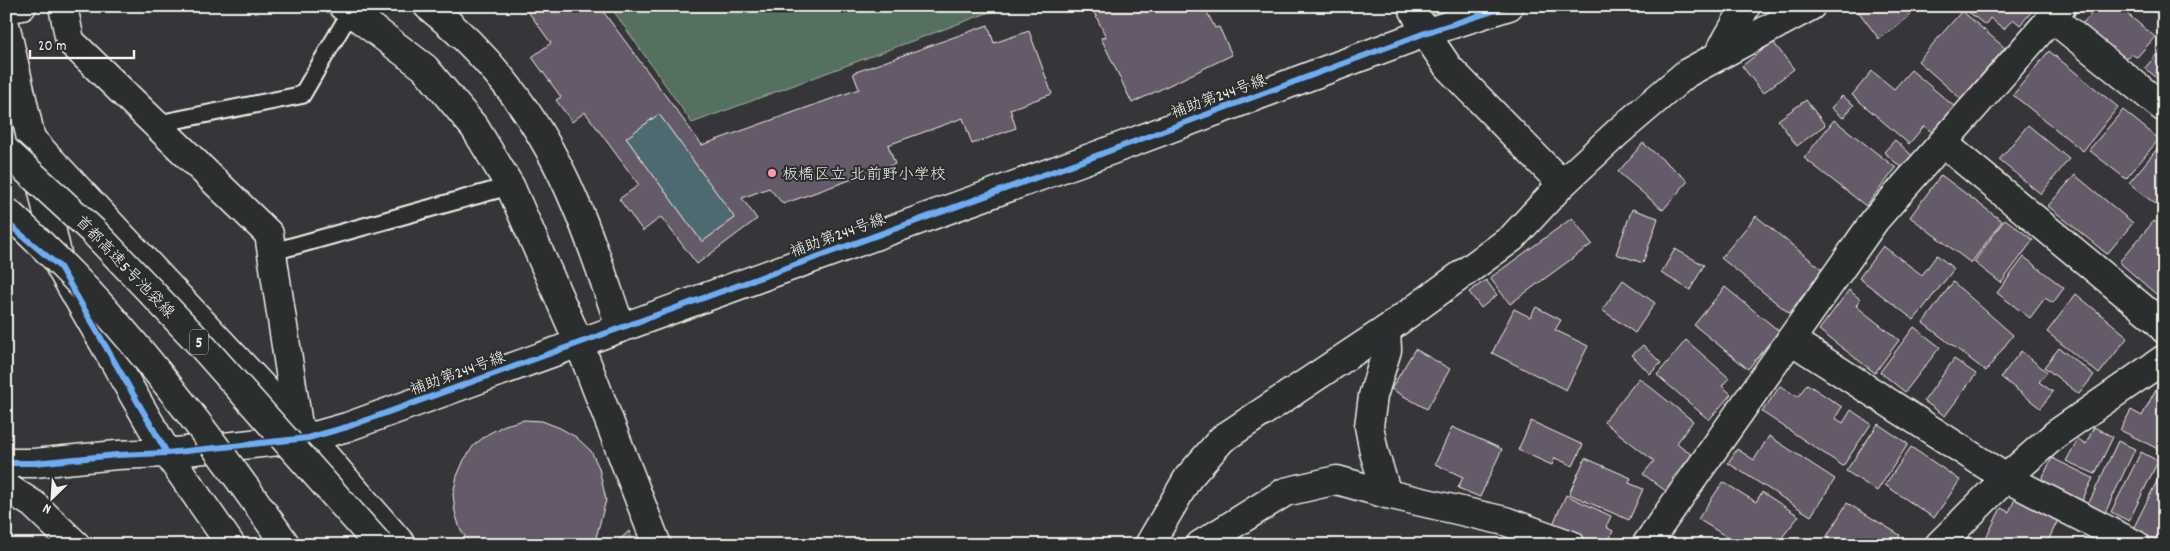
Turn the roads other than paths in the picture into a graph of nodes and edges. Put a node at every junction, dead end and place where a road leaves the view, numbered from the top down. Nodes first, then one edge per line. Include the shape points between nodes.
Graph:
1 (22, 6) edge
2 (63, 6) edge
3 (1509, 6) edge
4 (1746, 6) edge
5 (1811, 6) edge
6 (6, 9) edge
7 (347, 9) edge
8 (444, 11) edge
9 (2057, 12) edge
10 (1416, 14) edge
11 (1464, 15) edge
12 (6, 28) edge
13 (1718, 56) junction
14 (2164, 108) edge
15 (156, 124) junction
16 (32, 141) junction
17 (1943, 143) junction
18 (6, 151) edge
19 (1562, 184) junction
20 (510, 186) junction
21 (6, 211) edge
22 (6, 222) edge
23 (272, 252) junction
24 (60, 267) junction
25 (620, 326) junction
26 (2164, 329) edge
27 (1386, 330) junction
28 (1791, 340) junction
29 (579, 343) junction
30 (2164, 359) edge
31 (303, 432) junction
32 (167, 453) junction
33 (6, 463) edge
34 (2006, 478) junction
35 (6, 488) edge
36 (1387, 494) junction
37 (76, 545) edge
38 (231, 545) edge
39 (286, 545) edge
40 (379, 545) edge
41 (402, 545) edge
42 (657, 545) edge
43 (1149, 545) edge
44 (1200, 545) edge
45 (1571, 545) edge
46 (1646, 545) edge
47 (1939, 545) edge
48 (2136, 545) edge

1 - 6 main road
2 - 15 main road via 70,41
3 - 11 main road, 補助第244号線
4 - 13 main road
5 - 13 main road
7 - 15 lane via 302,94
7 - 20 main road via 425,68 475,128
8 - 25 main road via 499,72 551,152 576,204
9 - 14 main road
9 - 17 main road
10 - 11 main road, 補助第244号線
10 - 19 main road via 1448,67
10 - 25 main road, 補助第244号線 via 1074,164
12 - 16 main road
13 - 19 main road via 1687,73
15 - 23 main road via 269,234
16 - 24 main road
16 - 31 main road
17 - 26 main road
17 - 28 main road via 1876,220
18 - 40 main road, 首都高速5号池袋線 / 5, bridge via 93,231 194,337
19 - 27 main road via 1512,238
20 - 23 lane
20 - 29 main road
21 - 39 main road, bridge via 57,258 118,324
22 - 24 main road
23 - 31 main road
24 - 32 main road
25 - 29 main road, 補助第244号線
27 - 36 main road via 1387,350 1368,426
27 - 43 main road via 1222,439 1188,478
28 - 34 main road
28 - 46 main road
29 - 31 main road, 補助第244号線 via 356,423
29 - 42 main road
30 - 34 main road via 2056,434
31 - 32 main road, 補助第244号線
31 - 41 main road
32 - 33 main road, 補助第244号線
32 - 38 main road
34 - 47 main road
34 - 48 main road
35 - 37 main road via 33,504
36 - 44 main road via 1337,480 1285,492
36 - 45 main road via 1505,521

